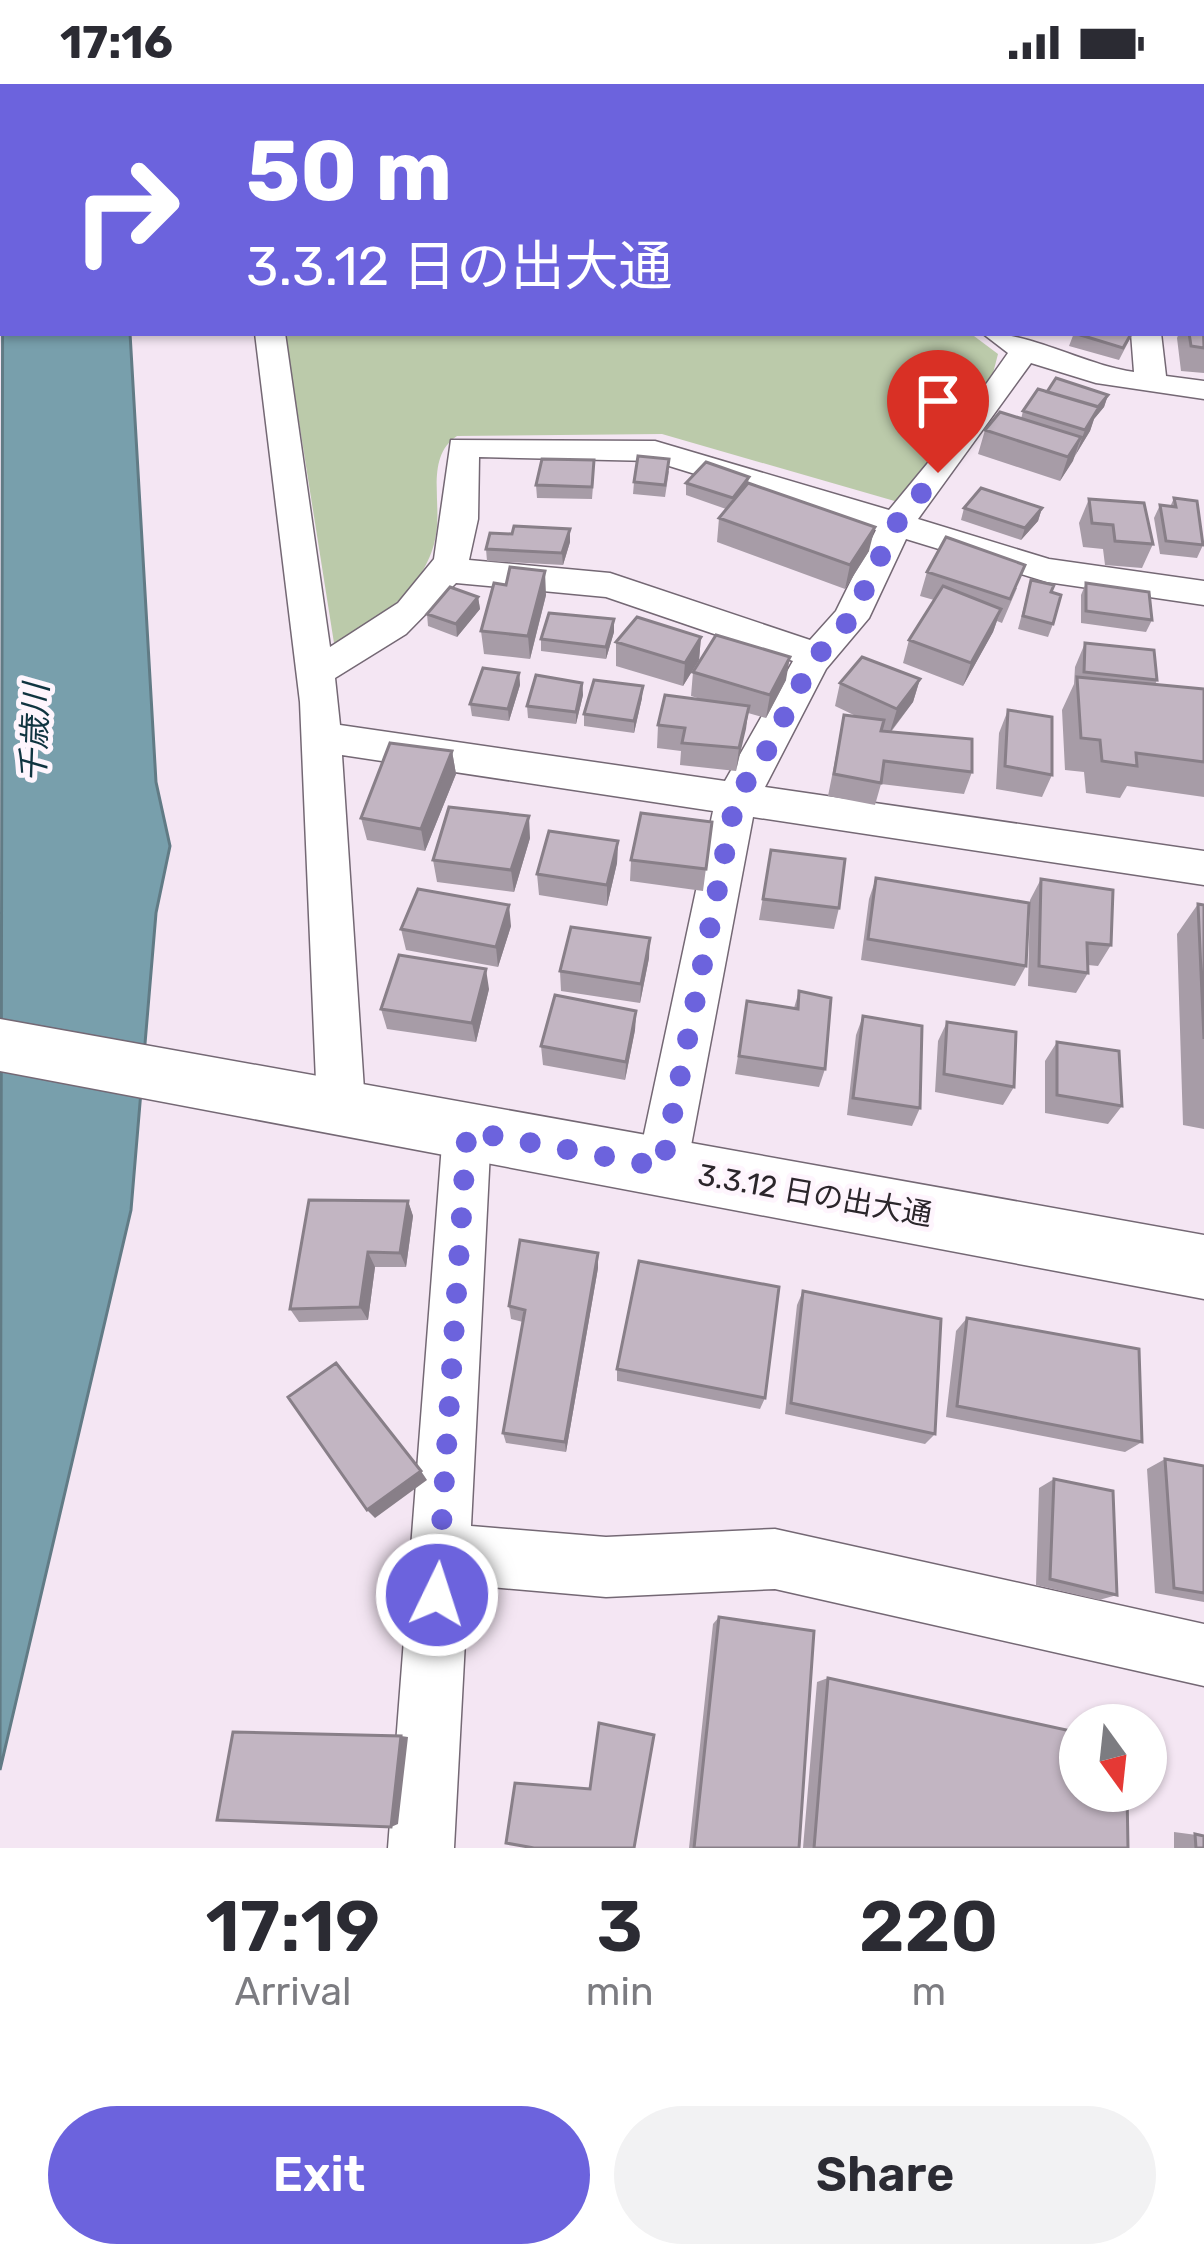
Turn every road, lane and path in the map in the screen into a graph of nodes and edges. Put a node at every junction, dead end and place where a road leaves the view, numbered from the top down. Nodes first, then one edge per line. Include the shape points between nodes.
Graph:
1 (270, 336) edge
2 (1146, 336) edge
3 (1010, 343) edge
4 (1150, 384) junction
5 (1204, 390) edge
6 (896, 524) junction
7 (444, 570) junction
8 (1204, 592) edge
9 (818, 656) junction
10 (316, 672) junction
11 (321, 737) junction
12 (736, 797) junction
13 (1204, 868) edge
14 (0, 1045) edge
15 (341, 1106) junction
16 (467, 1131) junction
17 (662, 1167) junction
18 (1204, 1267) edge
19 (440, 1553) junction
20 (1204, 1655) edge
21 (422, 1848) edge

1 - 10 street
2 - 4 street
3 - 4 street
3 - 6 street via 958,448
4 - 5 street
6 - 7 street via 655,451 463,447 453,557
6 - 8 street via 1047,570
6 - 9 street via 851,618
7 - 9 street via 610,585
7 - 10 street via 384,632
9 - 12 street
10 - 11 street
11 - 12 street
11 - 15 street
12 - 13 street
12 - 17 street
14 - 15 street, 3.3.12 日の出大通
15 - 16 street, 3.3.12 日の出大通
16 - 17 street, 3.3.12 日の出大通
16 - 19 street
17 - 18 street, 3.3.12 日の出大通
19 - 20 street via 606,1567 775,1559
19 - 21 street

